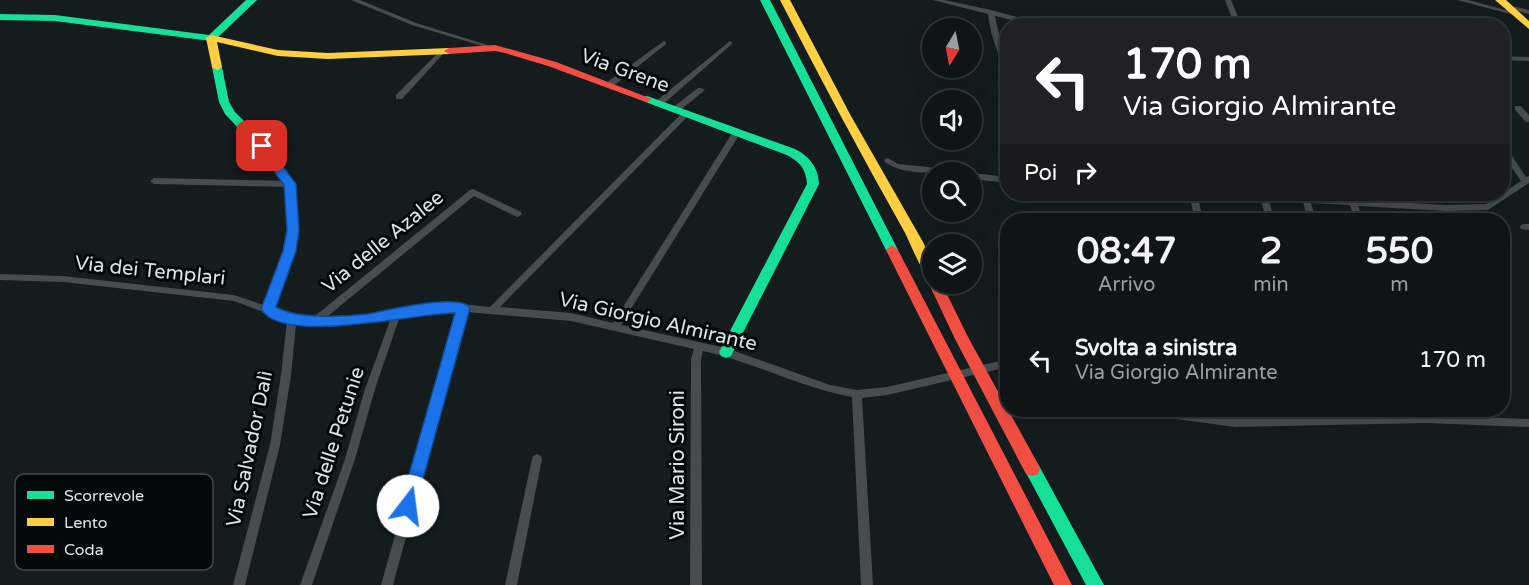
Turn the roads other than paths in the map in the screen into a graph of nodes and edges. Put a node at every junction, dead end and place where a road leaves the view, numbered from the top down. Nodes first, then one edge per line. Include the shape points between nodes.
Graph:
1 (252, 0) edge
2 (765, 0) edge
3 (785, 0) edge
4 (936, 0) edge
5 (1228, 0) edge
6 (1460, 0) edge
7 (359, 1) edge
8 (1507, 6) edge
9 (991, 12) junction
10 (1529, 12) edge
11 (0, 17) edge
12 (1018, 18) edge
13 (1236, 18) edge
14 (1529, 26) edge
15 (211, 38) junction
16 (664, 43) dead end
17 (730, 43) dead end
18 (491, 47) dead end
19 (1000, 49) edge
20 (441, 53) junction
21 (1510, 58) edge
22 (1529, 59) edge
23 (609, 85) junction
24 (701, 90) dead end
25 (399, 97) dead end
26 (658, 104) junction
27 (1518, 108) dead end
28 (680, 112) junction
29 (1529, 120) edge
30 (737, 132) junction
31 (1510, 158) edge
32 (888, 161) dead end
33 (922, 169) edge
34 (982, 177) edge
35 (1000, 179) edge
36 (1527, 180) edge
37 (154, 181) dead end
38 (290, 184) junction
39 (1510, 192) edge
40 (1344, 201) edge
41 (1497, 201) edge
42 (1353, 202) junction
43 (1357, 213) edge
44 (518, 214) dead end
45 (922, 254) edge
46 (0, 277) edge
47 (941, 294) edge
48 (464, 308) junction
49 (268, 309) junction
50 (492, 310) junction
51 (397, 312) junction
52 (292, 319) junction
53 (316, 320) junction
54 (615, 327) junction
55 (700, 346) junction
56 (726, 352) junction
57 (1000, 365) edge
58 (857, 394) junction
59 (1000, 409) edge
60 (1004, 417) edge
61 (1191, 417) edge
62 (1234, 417) edge
63 (1295, 417) edge
64 (1327, 417) edge
65 (1383, 417) edge
66 (1459, 417) edge
67 (1328, 421) junction
68 (1296, 422) junction
69 (1235, 423) junction
70 (1529, 423) edge
71 (537, 459) dead end
72 (239, 585) edge
73 (306, 585) edge
74 (387, 585) edge
75 (511, 585) edge
76 (696, 585) edge
77 (867, 585) edge
78 (1063, 585) edge
79 (1095, 585) edge

1 - 15 main road
2 - 78 main road
3 - 45 main road
4 - 9 street
5 - 13 street
6 - 8 street
7 - 18 street via 414,24
8 - 10 street
8 - 14 main road
9 - 12 street
9 - 19 street
11 - 15 main road, Via Grene via 55,18
15 - 20 main road, Via Grene via 278,53
15 - 38 main road via 224,102
16 - 23 street
17 - 26 street
20 - 23 main road, Via Grene via 495,48
20 - 25 street
21 - 22 street
23 - 26 main road, Via Grene
24 - 28 street
26 - 28 main road, Via Grene
27 - 29 street
28 - 30 main road, Via Grene
28 - 50 street
30 - 54 street
30 - 56 main road, Via Grene via 800,156 809,164 813,184
31 - 36 street
32 - 33 street via 896,166
34 - 35 street
36 - 39 street
37 - 38 street
38 - 49 main road via 290,251
40 - 42 street
41 - 42 street via 1488,207 1446,208
42 - 43 street
44 - 53 street, Via delle Azalee via 473,192
46 - 49 street, Via dei Templari via 187,291 234,298
47 - 59 main road
48 - 50 street, Via Giorgio Almirante
48 - 51 street, Via Giorgio Almirante
48 - 74 street
49 - 52 street, Via dei Templari
50 - 54 street, Via Giorgio Almirante via 571,317
51 - 53 street, Via Giorgio Almirante via 364,320
51 - 73 street, Via delle Petunie
52 - 53 street, Via Giorgio Almirante
52 - 72 street, Via Salvador Dalì via 275,445
54 - 55 street, Via Giorgio Almirante
55 - 56 street, Via Giorgio Almirante
55 - 76 street, Via Mario Sironi via 696,359
56 - 58 street, Via Giorgio Almirante via 830,389
57 - 58 street, Via Giorgio Almirante via 887,391
58 - 77 street
60 - 79 main road
61 - 69 street
62 - 69 street
63 - 68 street
64 - 67 street
65 - 67 street
66 - 70 street
67 - 68 street
68 - 69 street
71 - 75 street

